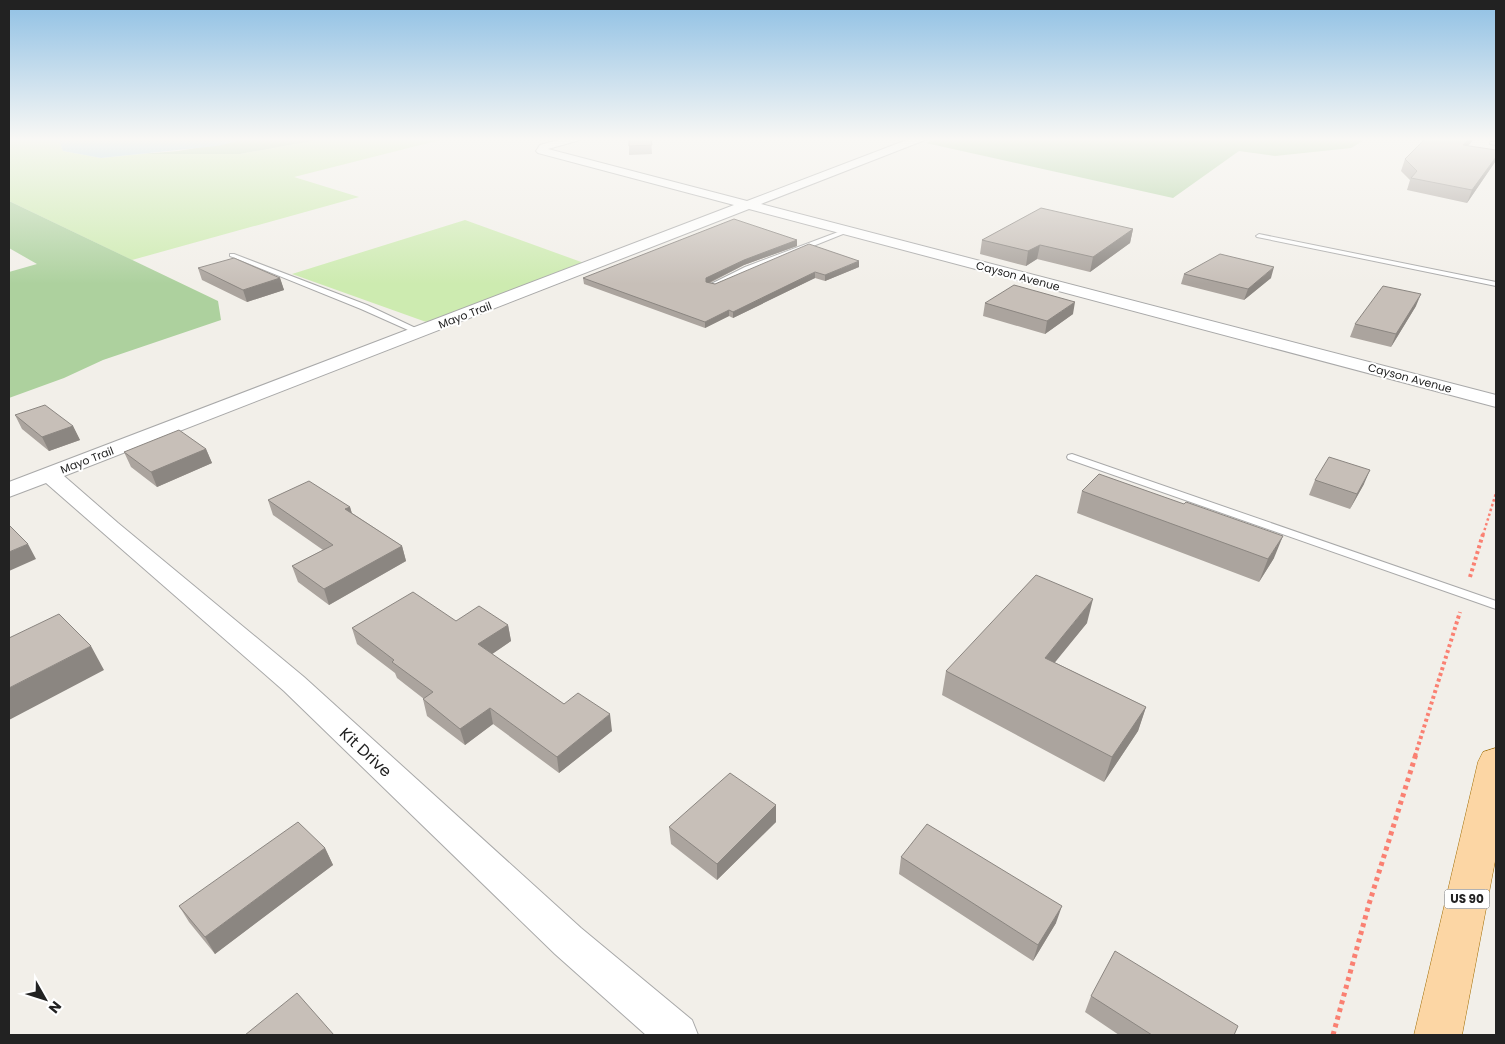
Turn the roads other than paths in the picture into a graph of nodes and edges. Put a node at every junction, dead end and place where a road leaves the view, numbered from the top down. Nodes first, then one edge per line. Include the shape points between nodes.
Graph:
1 (677, 187) edge
2 (795, 187) edge
3 (748, 205) junction
4 (846, 230) junction
5 (1259, 236) dead end
6 (232, 255) dead end
7 (1496, 284) edge
8 (710, 286) edge
9 (420, 332) junction
10 (1496, 401) edge
11 (1072, 457) dead end
12 (50, 474) junction
13 (9, 490) edge
14 (1496, 605) edge
15 (1496, 762) edge
16 (676, 1035) edge
17 (1438, 1035) edge

1 - 3 street, Cayson Avenue
2 - 3 street, Mayo Trail
3 - 4 street, Cayson Avenue
3 - 9 street, Mayo Trail
4 - 8 lane
4 - 10 street, Cayson Avenue
5 - 7 lane
6 - 9 lane
9 - 12 street, Mayo Trail
11 - 14 lane
12 - 13 street, Mayo Trail
12 - 16 street, Kit Drive via 90,512 293,683 569,942
15 - 17 main road, US 90

